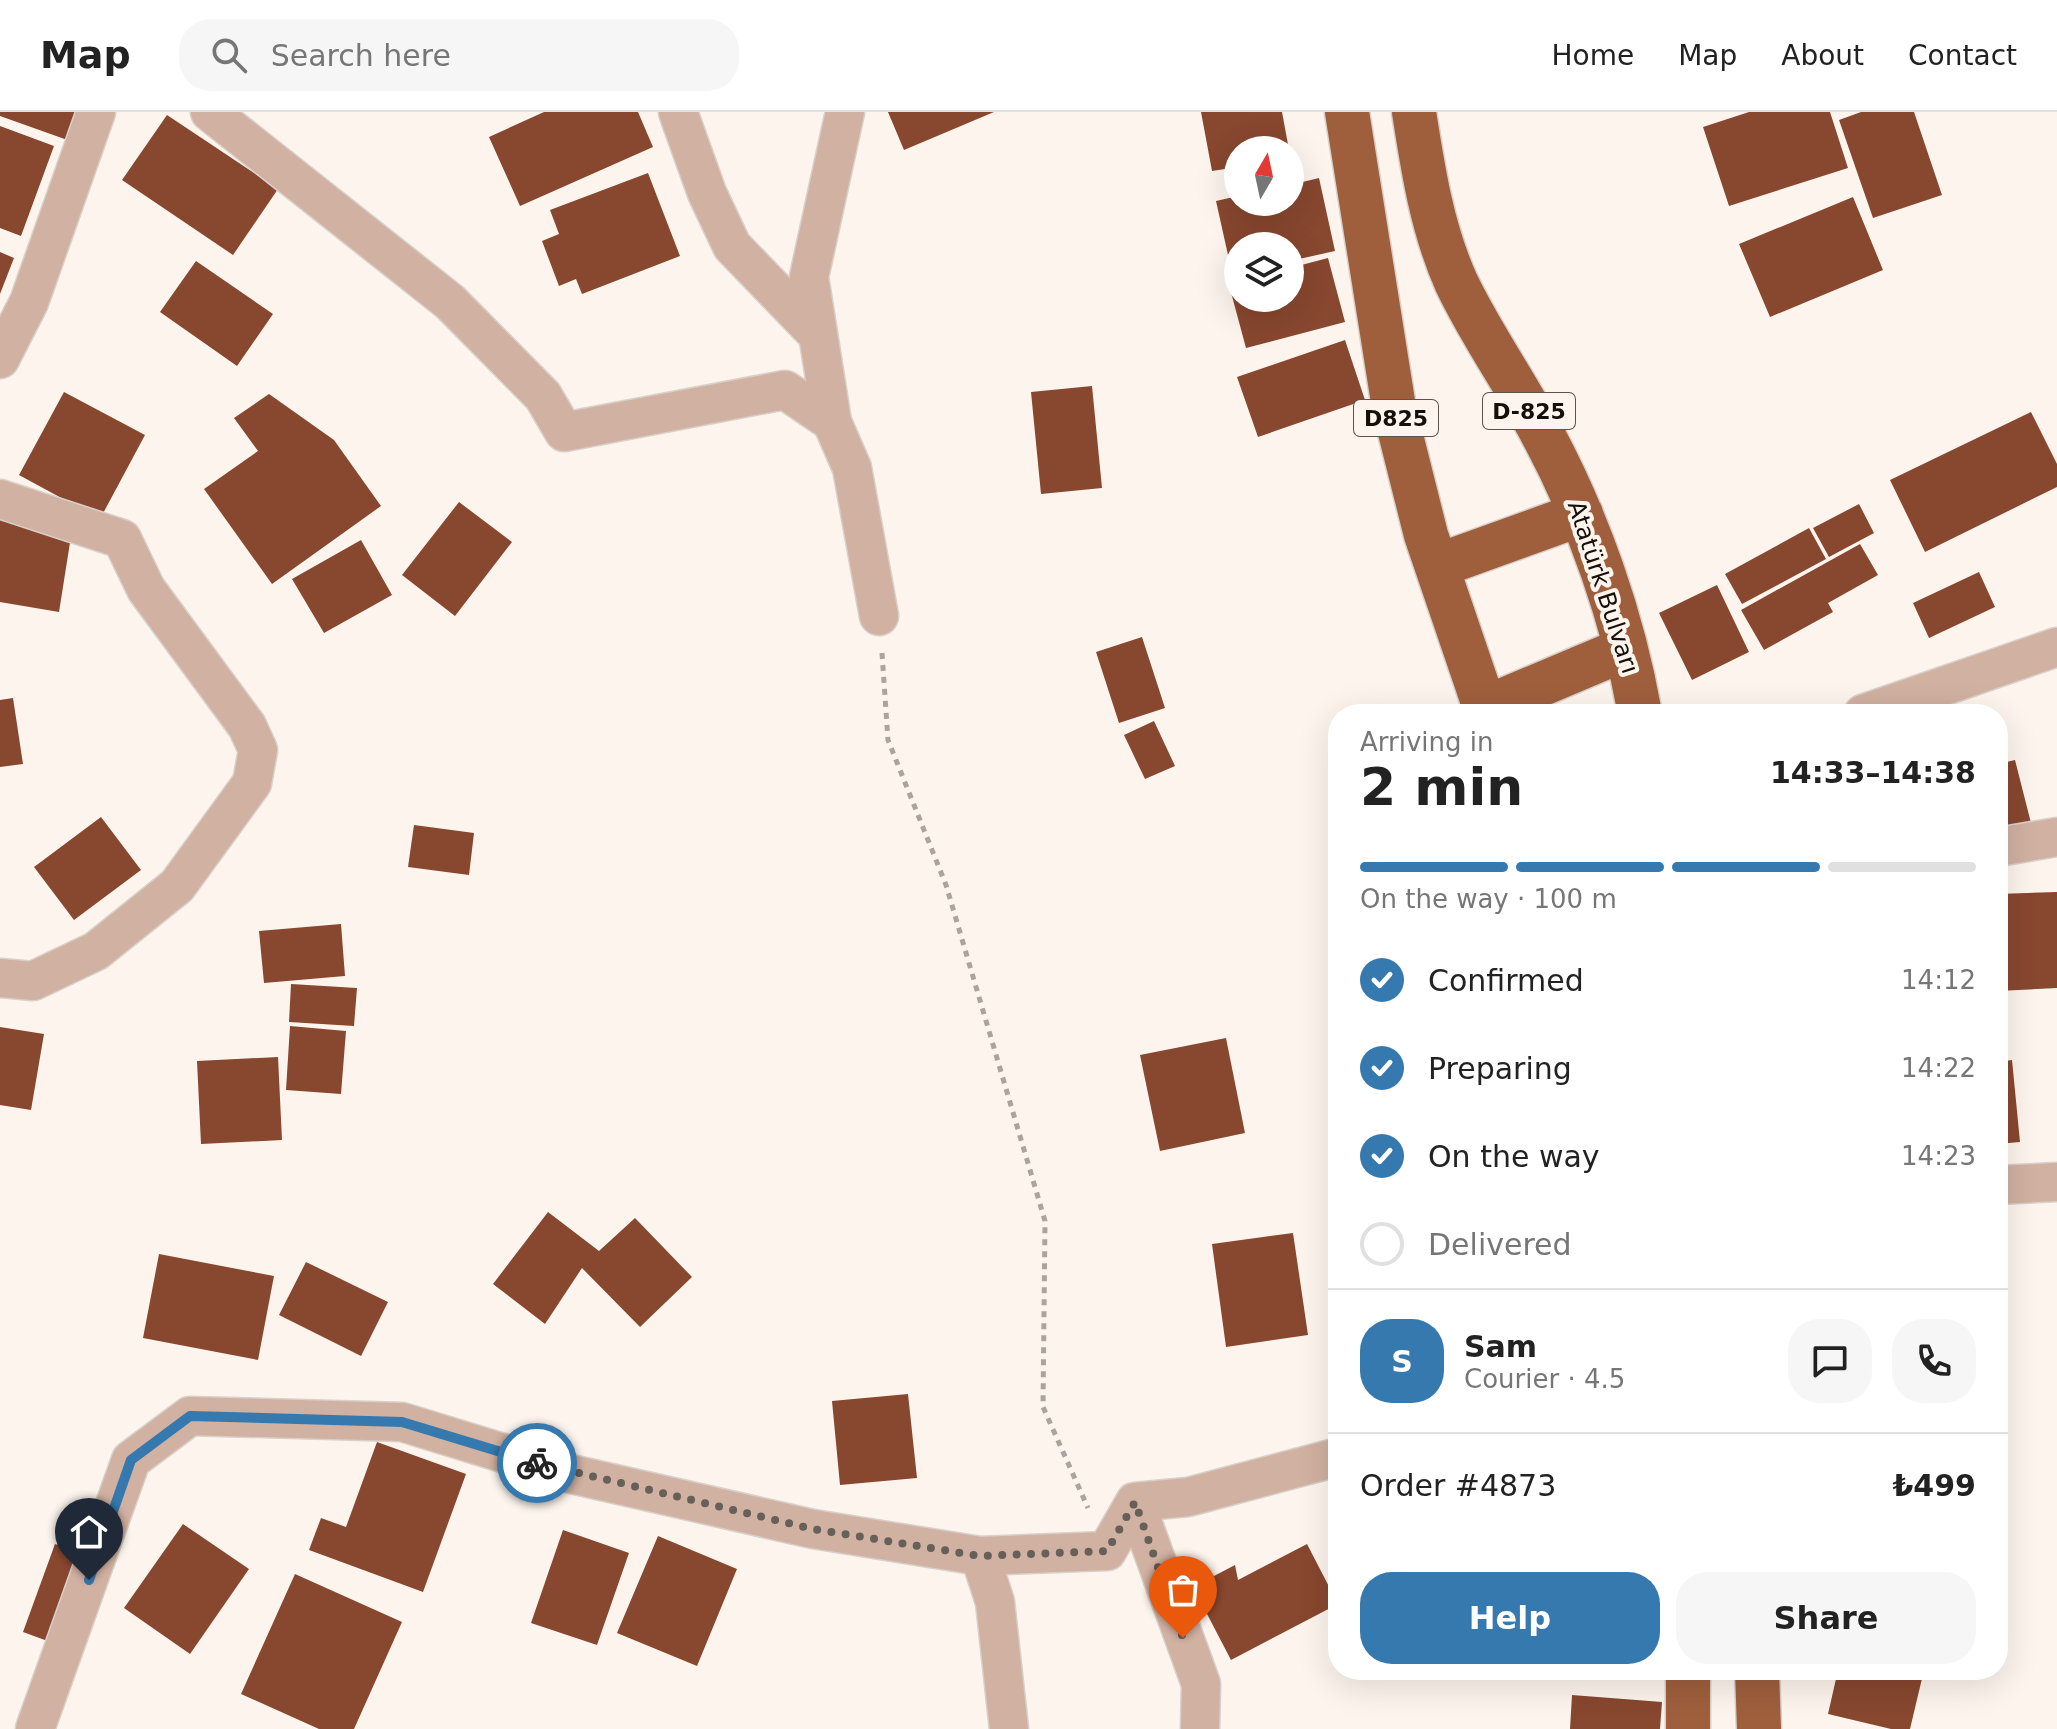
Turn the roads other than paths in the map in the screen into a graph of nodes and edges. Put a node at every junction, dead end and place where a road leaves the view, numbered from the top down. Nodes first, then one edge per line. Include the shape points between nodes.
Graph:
1 (96, 112) edge
2 (210, 112) edge
3 (678, 112) edge
4 (845, 112) edge
5 (1347, 112) edge
6 (1414, 112) edge
7 (816, 333) junction
8 (0, 359) edge
9 (832, 422) junction
10 (0, 499) edge
11 (1581, 514) junction
12 (1437, 566) junction
13 (879, 616) road end
14 (2057, 647) edge
15 (1625, 649) junction
16 (1484, 704) edge
17 (1502, 704) edge
18 (1638, 704) edge
19 (1892, 704) edge
20 (2057, 837) edge
21 (2008, 845) edge
22 (0, 978) edge
23 (2057, 1182) edge
24 (2008, 1184) edge
25 (1328, 1460) edge
26 (1135, 1502) junction
27 (980, 1556) junction
28 (1688, 1680) edge
29 (1757, 1680) edge
30 (35, 1729) edge
31 (1009, 1729) edge
32 (1200, 1729) edge
33 (1688, 1729) edge
34 (1759, 1729) edge

1 - 8 street via 29,302
2 - 9 street via 450,302 543,396 564,432 785,390
3 - 7 street via 732,246
4 - 7 street via 809,277
5 - 12 highway, D825 via 1394,408
6 - 11 highway, Atatürk Bulvarı / D-825 via 1434,221 1456,280
7 - 9 street
9 - 13 street via 852,468
10 - 22 street via 122,539 146,589 247,726 258,750 252,783 177,886 96,951 33,981
11 - 12 highway
11 - 15 highway, Atatürk Bulvarı / D-825
12 - 16 highway, D825
14 - 19 street
15 - 17 highway
15 - 18 highway, Atatürk Bulvarı / D-825
20 - 21 street
23 - 24 street
25 - 26 street via 1188,1497
26 - 27 street via 1107,1551
26 - 32 street via 1201,1684
27 - 30 street via 813,1529 586,1477 402,1422 190,1416 131,1460
27 - 31 street via 995,1602
28 - 33 highway
29 - 34 highway

